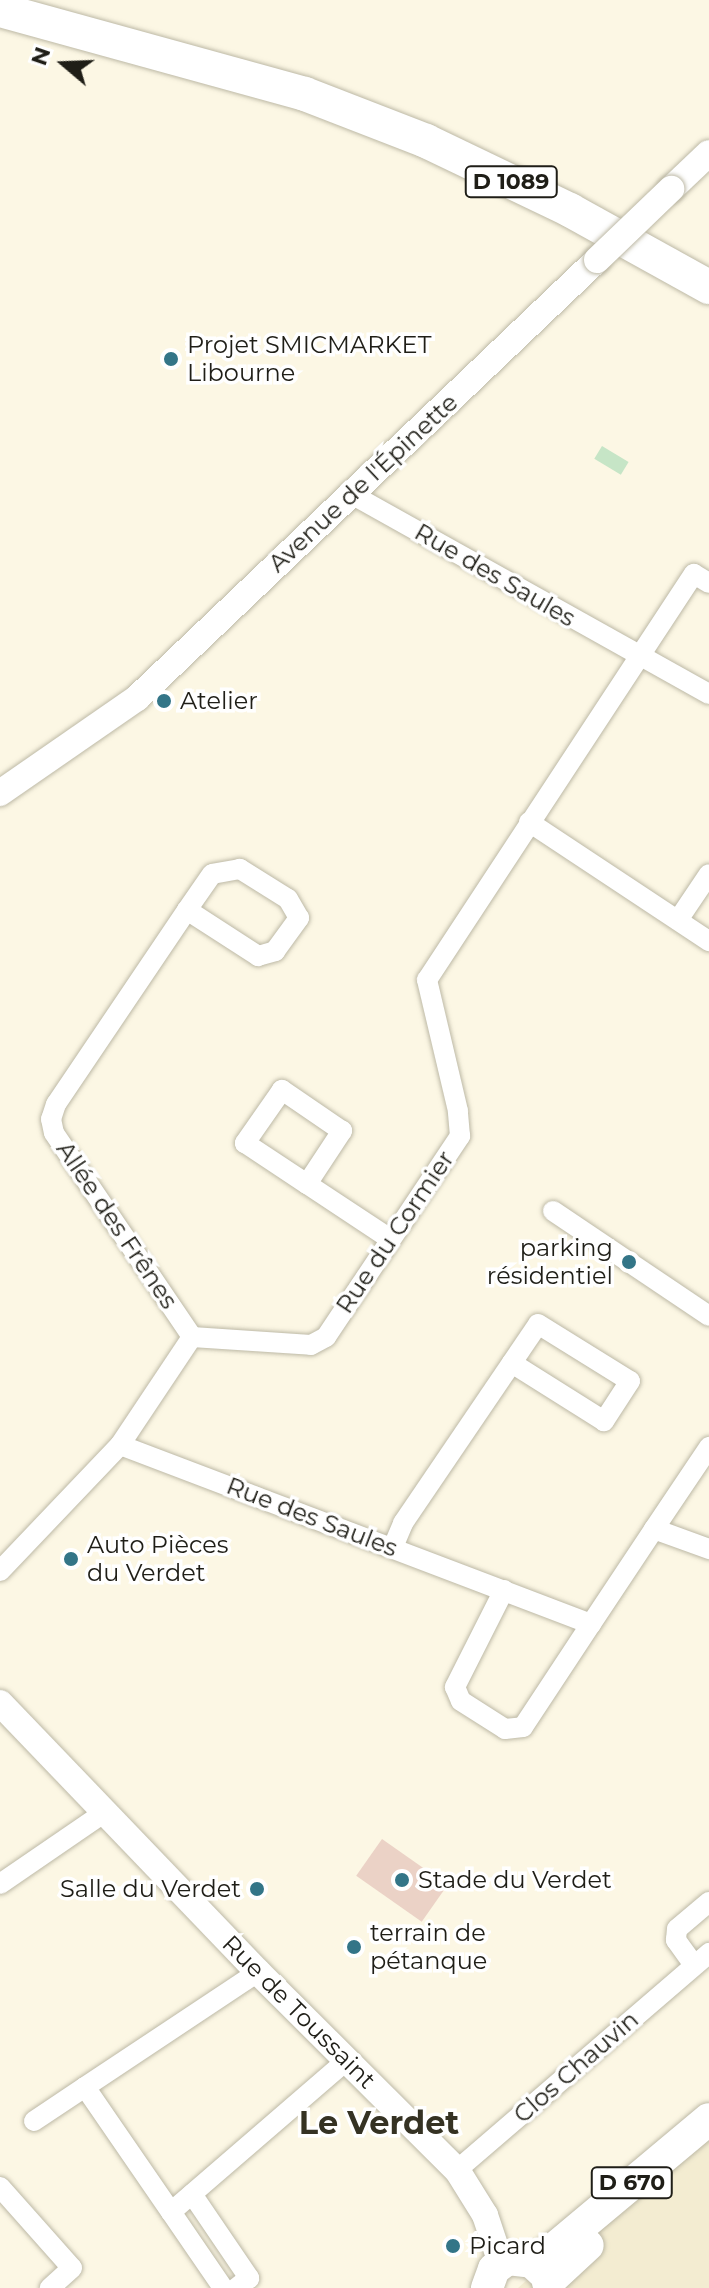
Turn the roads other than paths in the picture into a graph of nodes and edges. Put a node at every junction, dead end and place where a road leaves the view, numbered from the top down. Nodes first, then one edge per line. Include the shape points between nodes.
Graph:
1 (0, 10) edge
2 (709, 153) edge
3 (709, 287) edge
4 (353, 495) junction
5 (709, 583) edge
6 (638, 657) junction
7 (709, 694) edge
8 (0, 793) edge
9 (529, 822) junction
10 (709, 874) edge
11 (187, 910) junction
12 (678, 920) junction
13 (709, 941) edge
14 (307, 1184) junction
15 (553, 1211) dead end
16 (390, 1239) junction
17 (709, 1316) edge
18 (192, 1337) junction
19 (512, 1363) junction
20 (120, 1445) junction
21 (709, 1447) edge
22 (654, 1529) junction
23 (393, 1547) junction
24 (709, 1549) edge
25 (0, 1571) edge
26 (504, 1590) junction
27 (591, 1624) junction
28 (0, 1703) edge
29 (105, 1812) junction
30 (0, 1884) edge
31 (709, 1902) edge
32 (702, 1959) edge
33 (258, 1972) junction
34 (347, 2060) junction
35 (85, 2087) junction
36 (709, 2119) edge
37 (34, 2121) dead end
38 (709, 2142) edge
39 (457, 2170) junction
40 (0, 2187) edge
41 (192, 2194) junction
42 (171, 2212) junction
43 (523, 2276) edge
44 (50, 2288) edge
45 (223, 2288) edge
46 (236, 2288) edge

1 - 3 highway, D 1089 via 190,59 318,99 426,141 557,204
2 - 4 street, Avenue de l'Épinette, bridge
4 - 6 street, Rue des Saules
4 - 8 street, Avenue de l'Épinette via 137,698
5 - 6 street via 694,574
6 - 7 street, Rue des Saules
6 - 9 street, Rue du Cormier
9 - 12 street
9 - 16 street, Rue du Cormier via 427,980 460,1136
10 - 12 street
11 - 11 street, Allée des Frênes via 258,956 275,951 299,918 288,899 240,869 212,874
11 - 18 street, Allée des Frênes via 51,1119 54,1133
12 - 13 street
14 - 14 street via 342,1131 282,1090 245,1143
14 - 16 street
15 - 17 street
16 - 18 street, Rue du Cormier via 326,1337 311,1345
18 - 20 street
19 - 19 street via 604,1421 630,1381 538,1324
19 - 23 street via 403,1523
20 - 23 street, Rue des Saules
20 - 25 street
21 - 22 street
22 - 24 street
22 - 27 street
23 - 26 street, Rue des Saules
26 - 27 street, Rue des Saules
26 - 27 street via 455,1687 461,1701 505,1729 523,1727
28 - 29 street, Rue de Toussaint
29 - 30 street
29 - 33 street, Rue de Toussaint
31 - 32 street, Clos Chauvin via 677,1929 676,1940
32 - 39 street, Clos Chauvin
33 - 34 street, Rue de Toussaint
33 - 35 street
34 - 39 street, Rue de Toussaint
34 - 41 street
35 - 37 street
35 - 42 street
36 - 43 main road, D 670
38 - 43 main road, D 670
39 - 43 street, Rue de Toussaint
40 - 44 street via 72,2268
41 - 42 street
41 - 46 street via 249,2278
42 - 45 street

